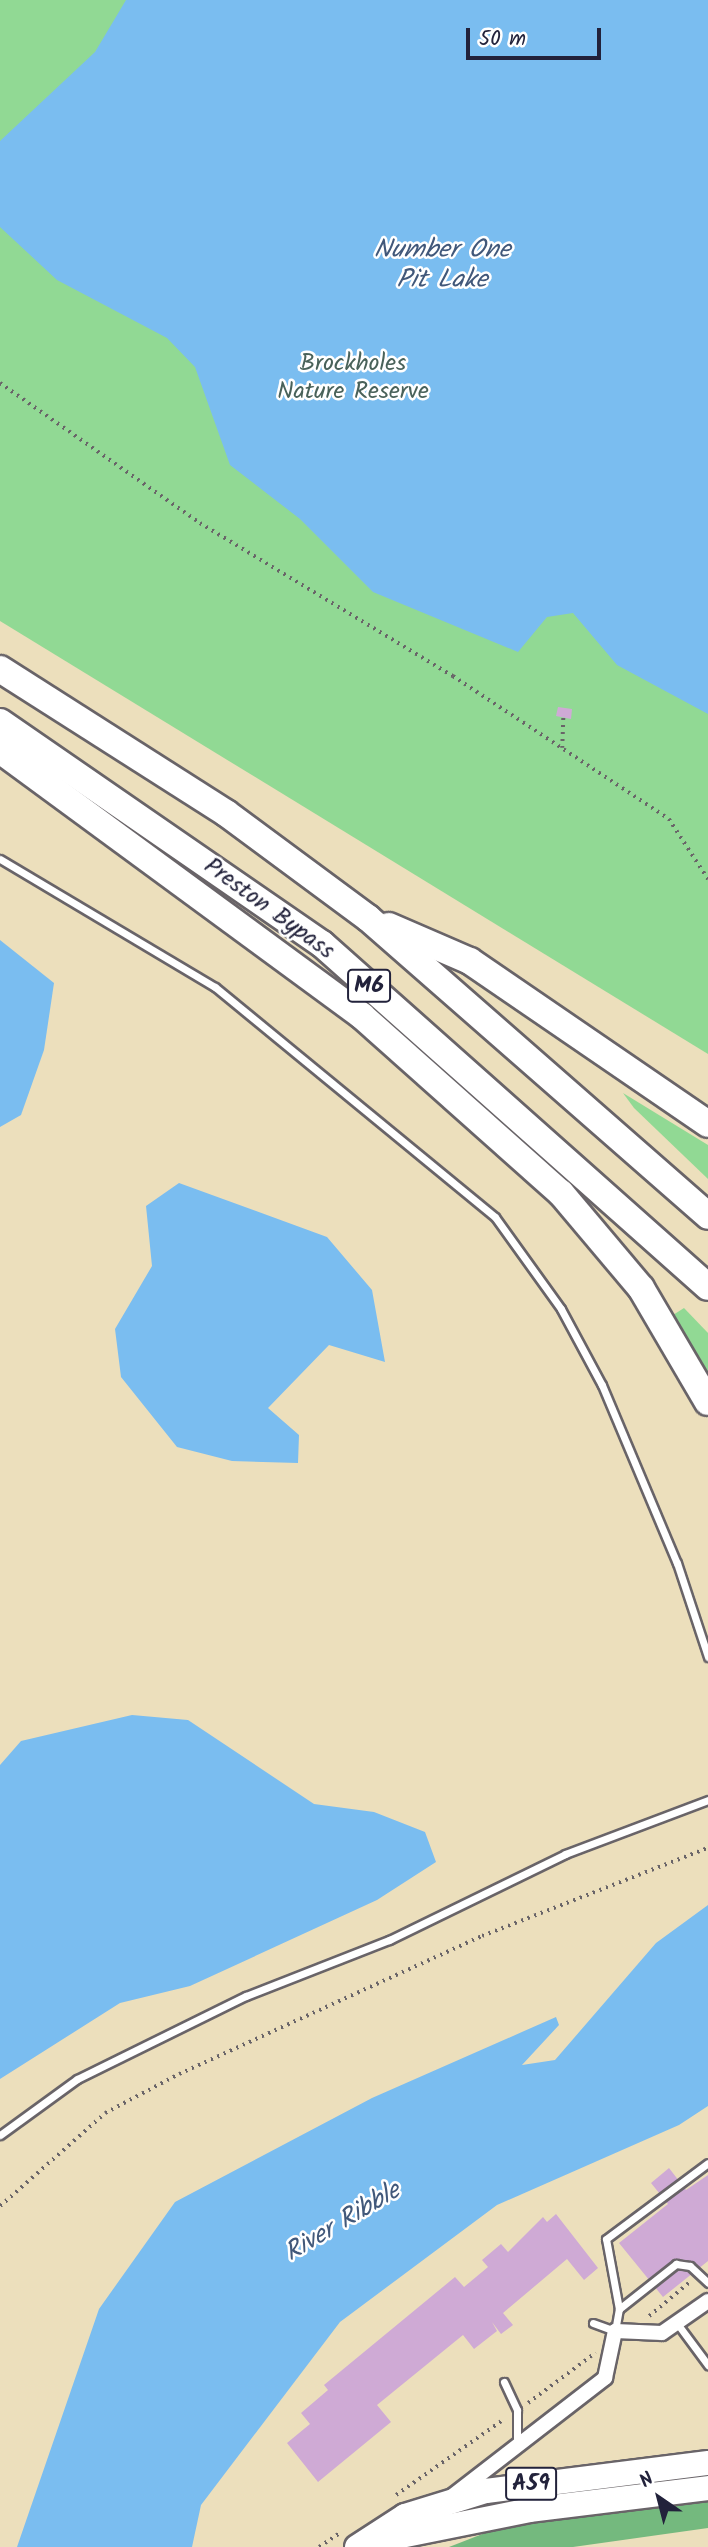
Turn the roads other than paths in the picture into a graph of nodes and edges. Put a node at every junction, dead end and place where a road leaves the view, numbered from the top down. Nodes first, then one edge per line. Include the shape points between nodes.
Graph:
1 (0, 669) edge
2 (0, 722) edge
3 (0, 750) edge
4 (0, 859) edge
5 (369, 918) junction
6 (708, 1124) edge
7 (708, 1216) edge
8 (708, 1287) edge
9 (708, 1402) edge
10 (708, 1657) edge
11 (708, 1800) edge
12 (0, 2135) edge
13 (708, 2163) edge
14 (708, 2283) edge
15 (708, 2301) edge
16 (619, 2309) junction
17 (593, 2323) dead end
18 (679, 2326) junction
19 (615, 2331) junction
20 (708, 2365) edge
21 (503, 2382) dead end
22 (517, 2441) junction
23 (708, 2463) edge
24 (708, 2488) edge
25 (444, 2502) junction
26 (361, 2545) edge

1 - 5 highway, M6 via 226,813
2 - 8 highway, Preston Bypass / M6 via 322,944
3 - 9 highway via 362,1016 561,1193 641,1288
4 - 10 lane via 215,987 495,1217 561,1309 602,1385 677,1563
5 - 6 highway via 470,961
5 - 7 highway, M6
11 - 12 lane via 555,1858 389,1940 246,1996 77,2078
13 - 16 lane via 606,2239
14 - 16 lane via 690,2266 676,2263
15 - 18 street
16 - 19 lane
17 - 19 lane
18 - 19 street via 644,2335
18 - 20 lane
19 - 22 street via 605,2378
21 - 22 lane via 517,2410
22 - 25 street
23 - 25 highway, A59 via 520,2485
24 - 26 highway, A59 via 529,2510 414,2538
25 - 26 highway, A59 via 405,2516

